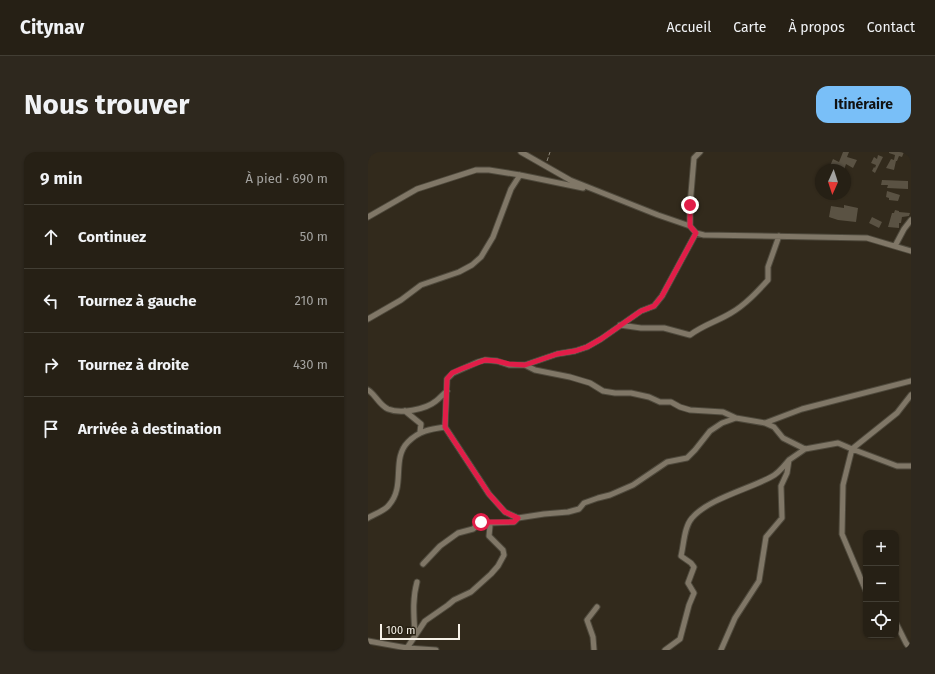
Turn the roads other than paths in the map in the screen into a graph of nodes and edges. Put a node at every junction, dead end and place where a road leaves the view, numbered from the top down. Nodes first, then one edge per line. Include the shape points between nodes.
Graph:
1 (521, 152) edge
2 (700, 152) edge
3 (695, 155) edge
4 (520, 175) junction
5 (596, 190) junction
6 (368, 217) edge
7 (911, 220) edge
8 (690, 226) junction
9 (696, 233) junction
10 (779, 236) junction
11 (895, 246) junction
12 (911, 250) edge
13 (368, 319) edge
14 (620, 325) junction
15 (525, 365) junction
16 (911, 381) edge
17 (368, 390) edge
18 (447, 391) junction
19 (911, 395) edge
20 (405, 412) junction
21 (736, 418) junction
22 (765, 423) junction
23 (445, 427) junction
24 (420, 432) junction
25 (852, 448) junction
26 (805, 449) junction
27 (789, 460) junction
28 (911, 466) edge
29 (368, 518) edge
30 (518, 518) junction
31 (489, 523) junction
32 (423, 564) dead end
33 (417, 582) dead end
34 (863, 584) edge
35 (597, 607) dead end
36 (899, 629) edge
37 (415, 636) junction
38 (368, 641) edge
39 (407, 648) junction
40 (423, 649) edge
41 (436, 650) edge
42 (594, 650) edge
43 (665, 650) edge
44 (721, 650) edge
45 (911, 650) edge

1 - 5 street via 570,180
2 - 3 street
3 - 8 street
4 - 5 street
4 - 6 street via 476,170 417,189
4 - 13 street via 511,189 493,237 481,257 459,272 421,285
5 - 8 street
7 - 11 street
8 - 9 street
9 - 10 street
9 - 14 street via 654,306
10 - 11 street via 867,238
10 - 14 street via 768,267 768,280 731,313 690,335 664,328
11 - 12 street
14 - 15 street via 587,347
15 - 18 street via 485,360 478,362 452,373 447,379
15 - 21 street via 534,370 590,383 603,391 641,395 660,402 671,402 690,410 723,412
16 - 22 street via 802,409
17 - 20 street via 388,409
18 - 20 street via 435,402
18 - 23 street
19 - 25 street via 897,413
20 - 24 street via 421,424
21 - 22 street
21 - 30 street via 710,431 687,458 667,462 633,485 584,503 579,509
22 - 26 street via 774,427 783,438
23 - 24 street
23 - 30 street via 489,494 505,512
24 - 29 street via 400,453 399,484 389,506
25 - 26 street via 838,443
25 - 28 street via 897,466
25 - 34 street via 843,485 842,534
26 - 27 street
27 - 43 street via 773,476 725,497 692,518 686,531 681,556 694,568 688,583 694,593 680,639
27 - 44 street via 781,486 782,518 766,537 759,581 735,618
30 - 31 street via 514,522
31 - 32 street via 481,522 473,529 458,533 440,546
31 - 37 street via 489,536 503,550 502,561 471,592 454,600 425,621
33 - 37 street via 413,614
35 - 42 street via 587,620
36 - 45 street
37 - 39 street
38 - 39 street
39 - 40 street
40 - 41 street

